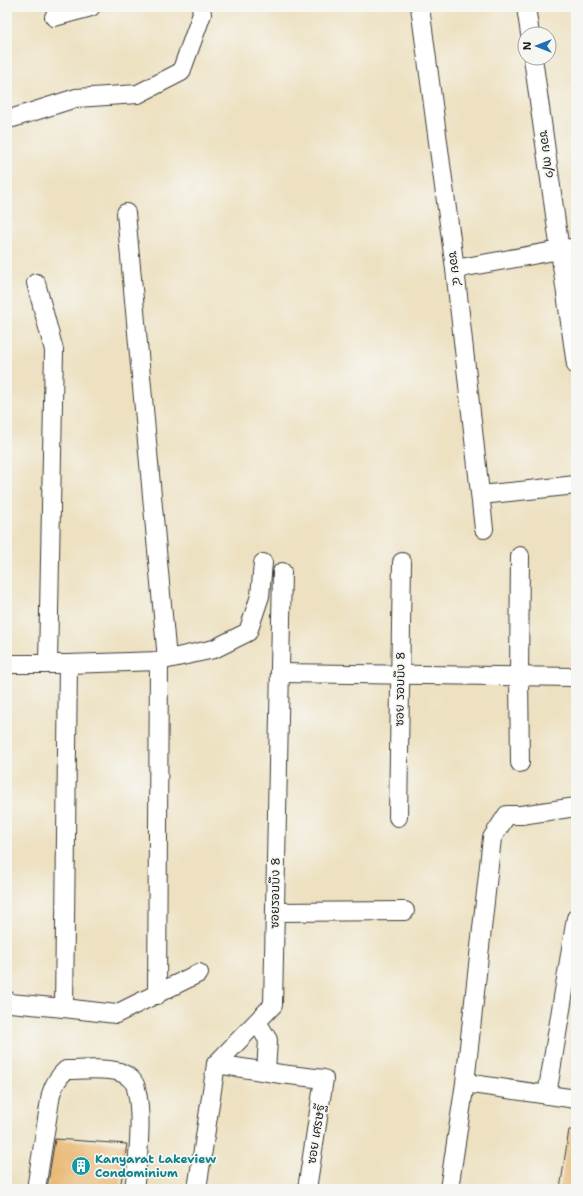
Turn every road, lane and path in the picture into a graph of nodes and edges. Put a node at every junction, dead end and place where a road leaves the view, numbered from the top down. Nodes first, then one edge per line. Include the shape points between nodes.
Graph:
1 (91, 7) edge
2 (201, 7) edge
3 (420, 7) edge
4 (526, 7) edge
5 (54, 17) dead end
6 (529, 26) edge
7 (534, 66) edge
8 (13, 118) dead end
9 (126, 213) dead end
10 (568, 249) edge
11 (455, 269) junction
12 (36, 283) dead end
13 (576, 365) edge
14 (576, 485) edge
15 (481, 495) junction
16 (484, 529) dead end
17 (520, 556) dead end
18 (402, 562) dead end
19 (262, 563) dead end
20 (282, 572) dead end
21 (163, 660) junction
22 (7, 664) edge
23 (48, 664) junction
24 (68, 664) junction
25 (280, 674) junction
26 (400, 675) junction
27 (519, 676) junction
28 (576, 677) edge
29 (520, 763) dead end
30 (576, 807) edge
31 (398, 817) dead end
32 (405, 911) dead end
33 (275, 912) junction
34 (576, 918) edge
35 (199, 973) dead end
36 (157, 994) junction
37 (7, 1000) edge
38 (64, 1008) junction
39 (257, 1022) junction
40 (216, 1064) junction
41 (266, 1071) junction
42 (465, 1083) junction
43 (547, 1095) junction
44 (576, 1099) edge
45 (36, 1189) edge
46 (134, 1189) edge
47 (197, 1189) edge
48 (307, 1189) edge
49 (449, 1189) edge

1 - 5 street
2 - 8 street via 202,14 181,72 138,94 76,98
3 - 11 street, ซอย ๔
4 - 6 street
7 - 10 street, ซอย ๓/๑
9 - 21 street
10 - 11 street
10 - 13 street, ซอย ๓/๑
11 - 15 street, ซอย ๔
12 - 23 street via 54,350
14 - 15 street
15 - 16 street, ซอย ๔
17 - 27 street
18 - 26 street, ซอย รอบบึง 8
19 - 21 street via 260,596 248,632 214,649
20 - 25 street, ซอยรอบบึง 8
21 - 24 street
21 - 36 street
22 - 23 street
23 - 24 street
24 - 38 street
25 - 26 street
25 - 33 street, ซอยรอบบึง 8
26 - 27 street
26 - 31 street, ซอย รอบบึง 8
27 - 28 street
27 - 29 street
30 - 42 street via 507,815 492,838
32 - 33 street
33 - 39 street, ซอยรอบบึง 8 via 273,1005
34 - 43 street
35 - 36 street
36 - 38 street via 116,1014
37 - 38 street via 10,1003
39 - 40 street, ซอยรอบบึง 8
39 - 41 street via 268,1040
40 - 41 street
40 - 47 street
41 - 48 street, ซอย เศรษฐี via 324,1079
42 - 43 street
42 - 49 street
43 - 44 street
45 - 46 street via 53,1086 66,1070 121,1072 136,1086 140,1117

